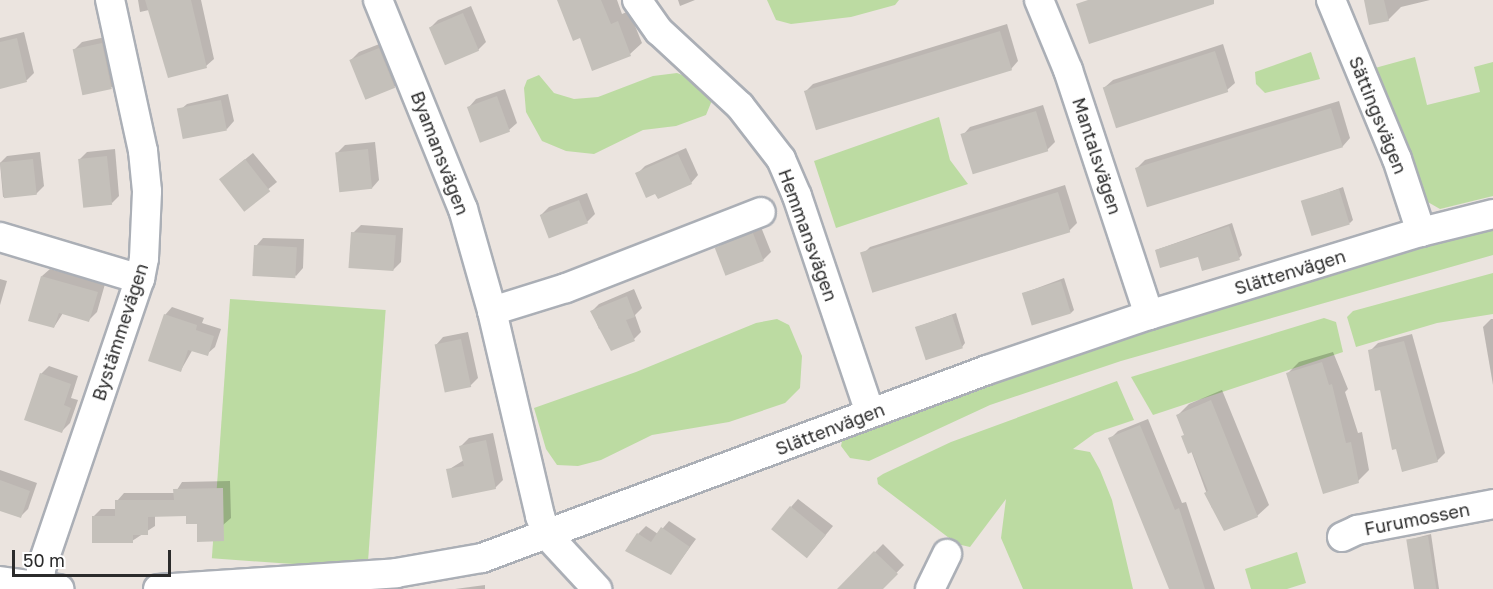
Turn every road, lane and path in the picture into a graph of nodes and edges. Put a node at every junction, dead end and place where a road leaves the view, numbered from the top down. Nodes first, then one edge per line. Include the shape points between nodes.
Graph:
1 (110, 0) edge
2 (378, 0) edge
3 (637, 0) edge
4 (1039, 0) edge
5 (1331, 0) edge
6 (761, 212) dead end
7 (1493, 214) edge
8 (1421, 232) junction
9 (0, 237) edge
10 (140, 279) junction
11 (492, 310) junction
12 (1149, 315) junction
13 (870, 413) junction
14 (1493, 504) edge
15 (548, 535) junction
16 (1342, 537) dead end
17 (947, 554) dead end
18 (0, 581) edge
19 (316, 584) edge
20 (50, 588) edge
21 (158, 589) edge
22 (597, 589) edge
23 (930, 589) edge

1 - 10 street, Bystämmevägen via 143,151 147,231
2 - 11 street, Byamansvägen via 463,209
3 - 13 street, Hemmansvägen via 659,31 740,106 781,159
4 - 12 street, Mantalsvägen via 1068,70
5 - 8 street, Sättingsvägen via 1397,159
6 - 11 street via 566,288
7 - 8 street, Slättenvägen
8 - 12 street, Slättenvägen
9 - 10 street
10 - 20 street, Bystämmevägen via 41,569
11 - 15 street, Byamansvägen
12 - 13 street, Slättenvägen
13 - 15 street, Slättenvägen
14 - 16 street, Furumossen via 1358,530
15 - 19 street, Slättenvägen via 444,566
15 - 22 street
17 - 23 street
18 - 20 street
19 - 21 street, Slättenvägen

